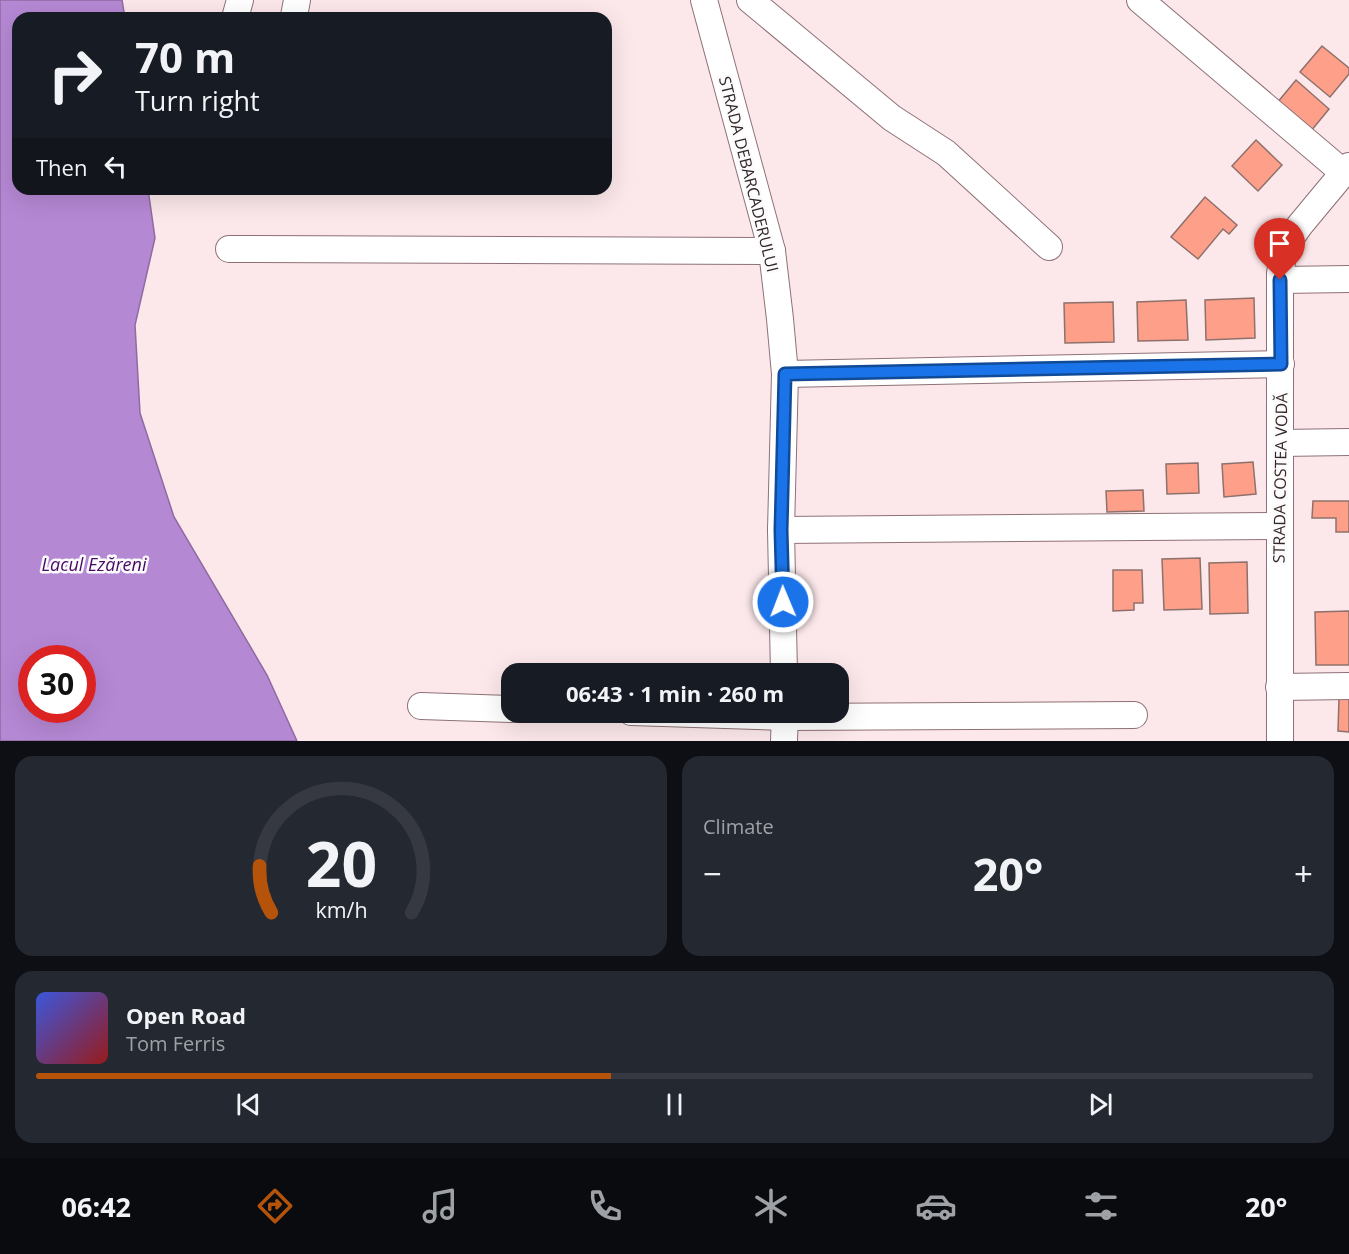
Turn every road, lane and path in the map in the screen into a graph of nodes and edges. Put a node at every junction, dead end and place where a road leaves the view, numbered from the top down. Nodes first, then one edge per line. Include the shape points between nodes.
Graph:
1 (704, 0) edge
2 (750, 0) edge
3 (1140, 0) edge
4 (1347, 170) edge
5 (1049, 247) dead end
6 (229, 249) dead end
7 (772, 251) junction
8 (1349, 279) edge
9 (1280, 280) junction
10 (1281, 364) junction
11 (785, 374) junction
12 (1349, 442) edge
13 (1280, 443) junction
14 (1279, 526) junction
15 (781, 530) junction
16 (784, 663) edge
17 (1349, 686) edge
18 (1279, 687) junction
19 (421, 706) dead end
20 (501, 709) edge
21 (1134, 716) dead end
22 (785, 724) edge
23 (1280, 741) edge

1 - 7 street, STRADA DEBARCADERULUI
2 - 5 street via 892,118 946,153
3 - 4 street
4 - 9 street, STRADA COSTEA VODĂ via 1285,246
6 - 7 street
7 - 11 street, STRADA DEBARCADERULUI
8 - 9 street
9 - 10 street, STRADA COSTEA VODĂ
10 - 11 street
10 - 13 street, STRADA COSTEA VODĂ
11 - 15 street, STRADA DEBARCADERULUI
12 - 13 street
13 - 14 street, STRADA COSTEA VODĂ
14 - 15 street
14 - 18 street, STRADA COSTEA VODĂ
15 - 16 street, STRADA DEBARCADERULUI
17 - 18 street
18 - 23 street, STRADA COSTEA VODĂ
19 - 20 street
21 - 22 street

